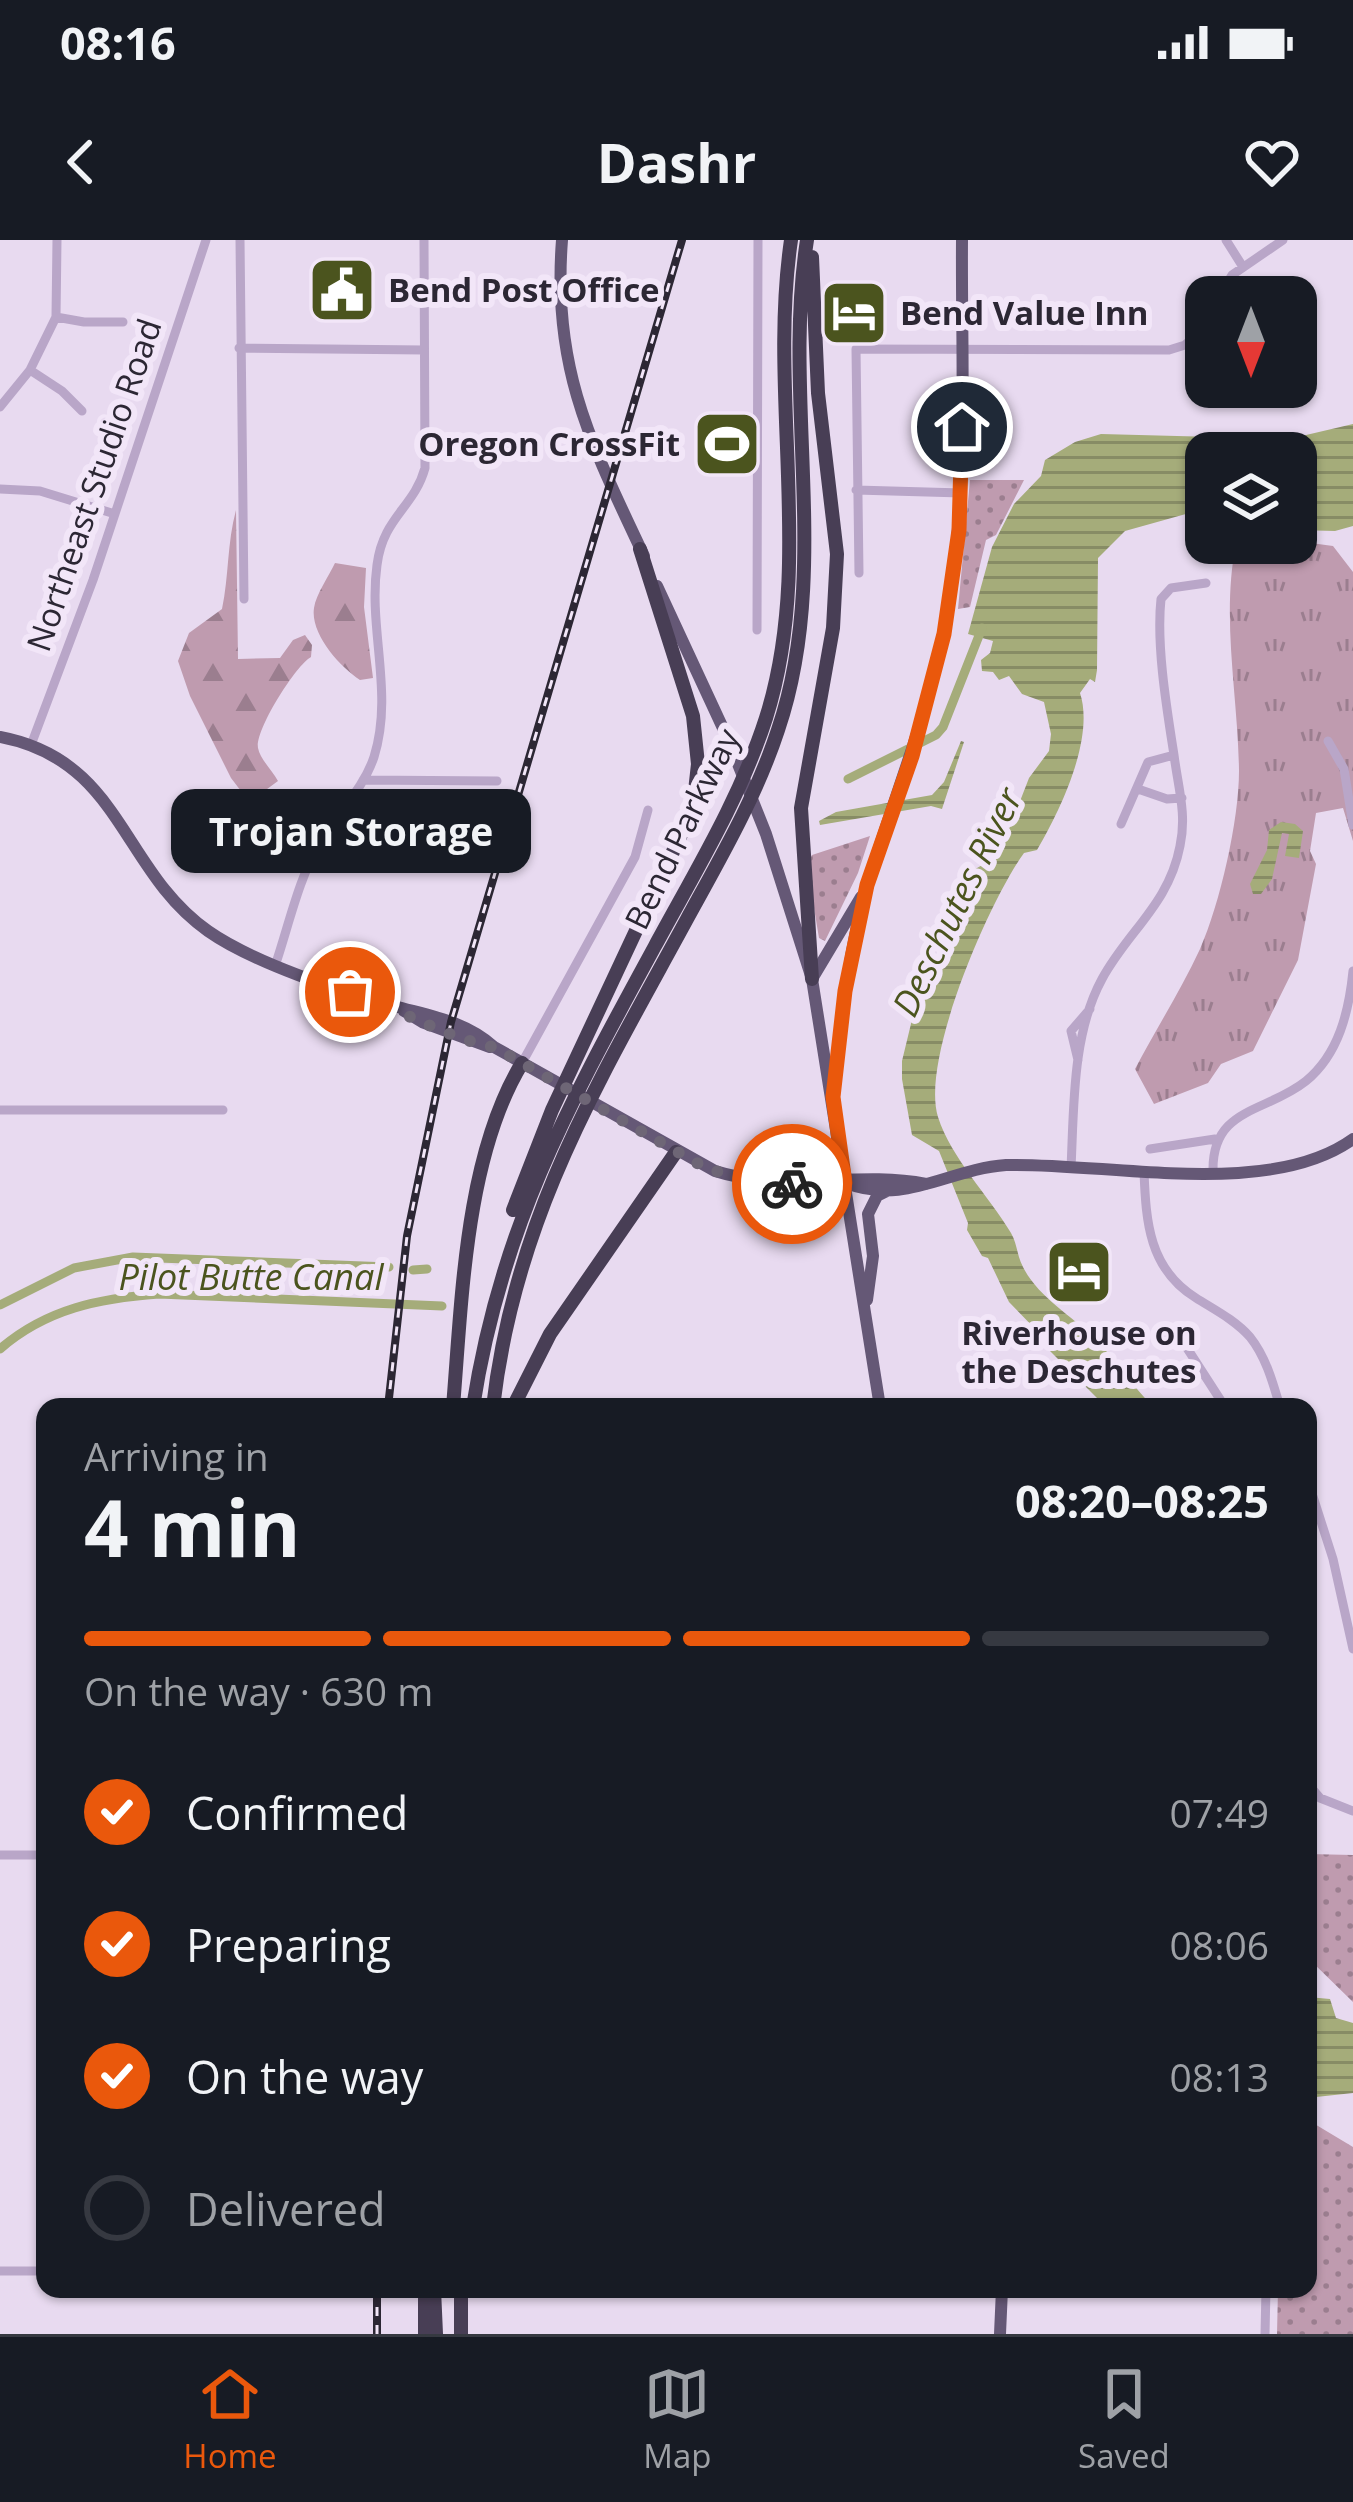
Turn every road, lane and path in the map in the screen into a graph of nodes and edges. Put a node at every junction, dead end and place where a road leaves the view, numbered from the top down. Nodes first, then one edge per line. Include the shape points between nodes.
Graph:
1 (57, 240) edge
2 (206, 240) edge
3 (240, 240) edge
4 (424, 240) edge
5 (562, 240) edge
6 (758, 240) edge
7 (791, 240) edge
8 (810, 240) edge
9 (962, 240) edge
10 (1226, 240) edge
11 (1283, 240) edge
12 (1243, 267) junction
13 (1234, 276) edge
14 (56, 317) junction
15 (122, 322) dead end
16 (1185, 345) edge
17 (239, 348) junction
18 (962, 349) junction
19 (424, 350) junction
20 (30, 370) junction
21 (0, 407) edge
22 (82, 411) dead end
23 (0, 489) edge
24 (856, 490) junction
25 (962, 493) junction
26 (115, 514) junction
27 (640, 549) junction
28 (859, 573) dead end
29 (1206, 583) dead end
30 (244, 599) dead end
31 (757, 630) dead end
32 (0, 737) edge
33 (1328, 741) dead end
34 (31, 746) junction
35 (1174, 755) junction
36 (363, 780) junction
37 (497, 781) dead end
38 (1138, 789) junction
39 (1182, 798) junction
40 (648, 810) dead end
41 (1120, 824) dead end
42 (1353, 825) edge
43 (867, 885) junction
44 (276, 963) junction
45 (1353, 971) edge
46 (812, 979) junction
47 (1352, 998) edge
48 (522, 1063) junction
49 (589, 1067) junction
50 (833, 1097) junction
51 (0, 1110) edge
52 (223, 1110) dead end
53 (564, 1117) junction
54 (1216, 1139) junction
55 (1353, 1139) edge
56 (1150, 1149) dead end
57 (676, 1152) junction
58 (1071, 1168) junction
59 (1144, 1172) junction
60 (1213, 1172) junction
61 (845, 1183) junction
62 (926, 1184) junction
63 (888, 1191) junction
64 (865, 1312) junction
65 (1176, 1331) dead end
66 (454, 1398) edge
67 (475, 1398) edge
68 (496, 1398) edge
69 (516, 1398) edge
70 (879, 1398) edge
71 (1219, 1398) edge
72 (1277, 1398) edge
73 (1317, 1509) edge
74 (1353, 1649) edge
75 (1317, 1794) edge
76 (1353, 1811) edge
77 (0, 1856) edge
78 (36, 1856) edge
79 (0, 2271) edge
80 (36, 2271) edge
81 (428, 2298) edge
82 (430, 2298) edge
83 (461, 2298) edge
84 (1002, 2298) edge
85 (1266, 2298) edge
86 (425, 2334) edge
87 (436, 2334) edge
88 (460, 2334) edge
89 (1000, 2334) edge
90 (1265, 2334) edge

1 - 14 street
2 - 26 street, Northeast Studio Road
3 - 17 street
4 - 19 street
5 - 27 main road via 561,330 583,417
6 - 31 street
7 - 49 highway, Bend Parkway via 783,342 788,592 778,668 729,808
8 - 46 highway via 837,554 833,628 801,808
8 - 49 highway, Bend Parkway via 799,352 803,601 792,678 740,822
9 - 18 main road
10 - 12 street
11 - 12 street
12 - 13 street
14 - 15 street
14 - 20 street
16 - 18 street
17 - 19 street
17 - 30 street
18 - 24 street via 856,349
18 - 25 main road
19 - 36 street via 424,468 380,546 374,608 381,713
20 - 21 street
20 - 22 street
23 - 26 street via 40,491
24 - 25 street
24 - 28 street
25 - 43 main road via 947,616 912,756
26 - 34 street, Northeast Studio Road
27 - 46 main road via 736,758
27 - 49 highway via 693,716 696,795
29 - 35 street via 1171,588 1161,599
32 - 34 main road
33 - 42 street via 1344,769
34 - 44 main road via 98,791 155,879 193,920
35 - 38 street via 1148,762
35 - 39 street
36 - 37 street
36 - 44 street via 320,842
38 - 39 street
38 - 41 street
39 - 58 street via 1172,874 1090,1009
40 - 48 street via 635,857
43 - 46 main road
43 - 50 main road
44 - 48 main road
45 - 47 street
46 - 50 main road
47 - 54 street via 1341,1034 1316,1071
48 - 57 main road
48 - 66 highway via 480,1175
49 - 53 highway, Bend Parkway
49 - 53 highway
50 - 61 main road
51 - 52 street
53 - 67 highway, Bend Parkway via 498,1282
53 - 68 highway, Bend Parkway via 515,1282
54 - 56 street
54 - 60 street
55 - 60 main road via 1287,1168
57 - 61 main road via 742,1180
57 - 69 highway via 550,1334
58 - 59 main road
58 - 62 main road via 987,1166
59 - 60 main road
59 - 72 street via 1159,1261 1252,1340
61 - 62 main road
61 - 63 main road
61 - 64 main road
62 - 63 main road
63 - 64 main road via 868,1208 874,1256
64 - 70 main road
65 - 71 street
73 - 74 street
75 - 76 street
77 - 78 street
79 - 80 street
81 - 86 highway
82 - 87 highway
83 - 88 highway
84 - 89 main road
85 - 90 street

